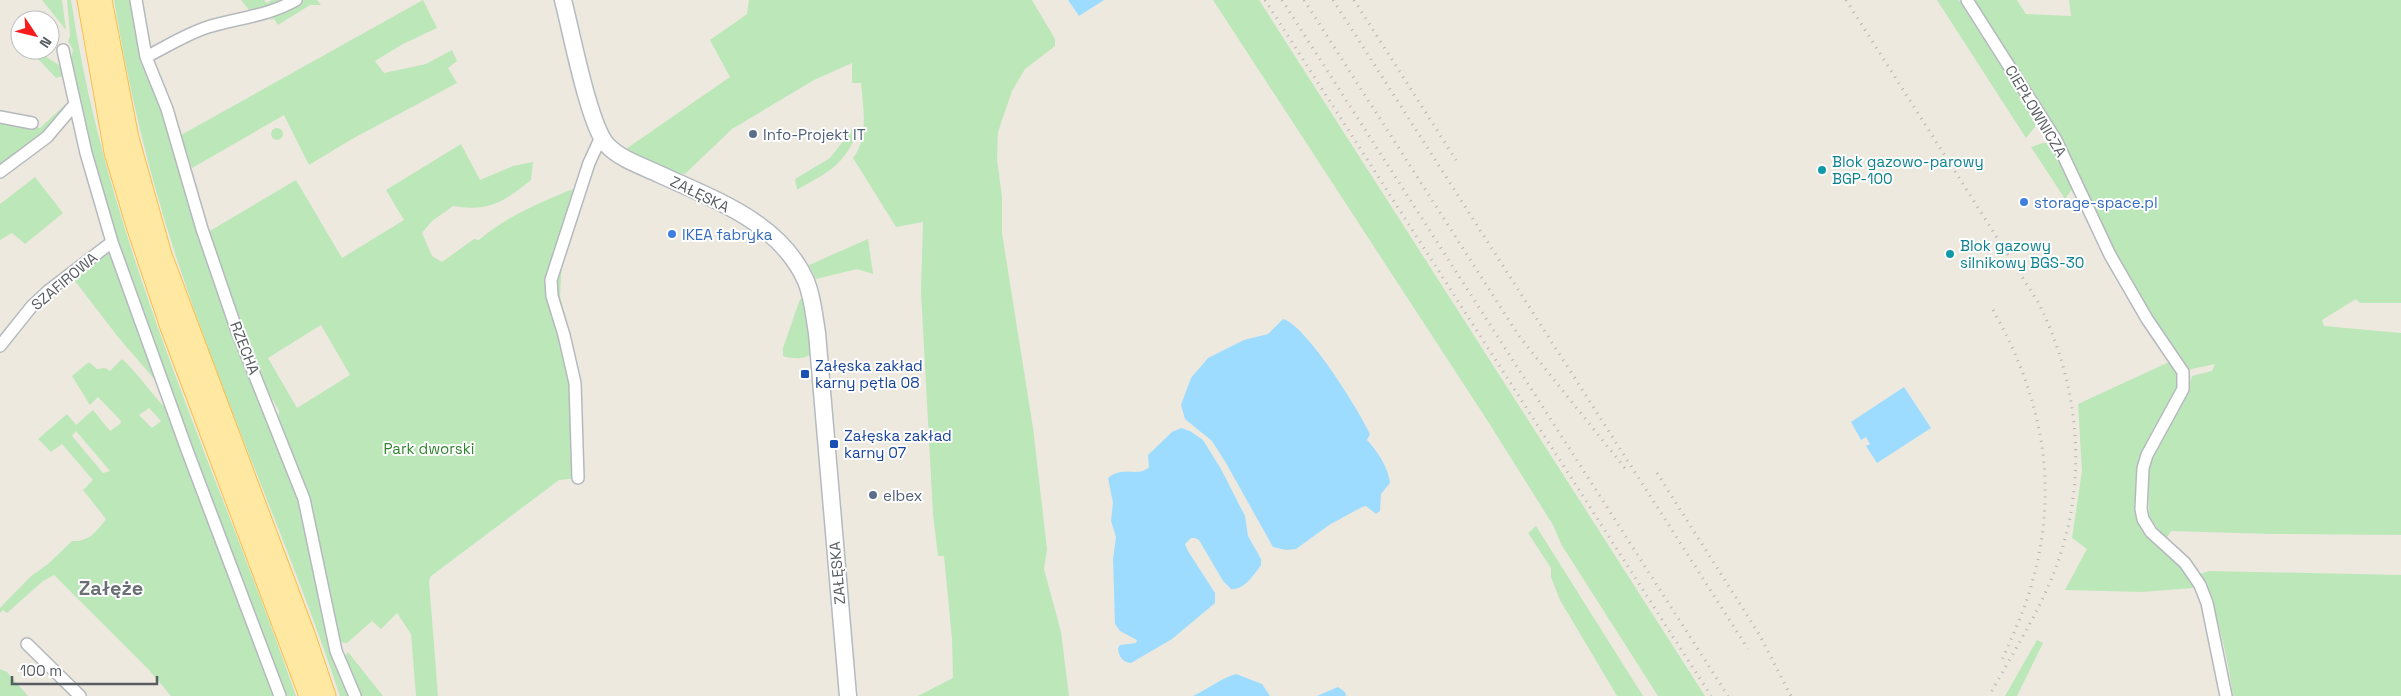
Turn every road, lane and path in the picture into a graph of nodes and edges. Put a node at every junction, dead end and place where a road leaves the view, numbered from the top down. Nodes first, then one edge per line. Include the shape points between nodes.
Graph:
1 (87, 0) edge
2 (102, 0) edge
3 (136, 0) edge
4 (296, 0) edge
5 (563, 0) edge
6 (1967, 0) edge
7 (63, 50) dead end
8 (146, 57) junction
9 (75, 104) junction
10 (0, 117) edge
11 (32, 123) dead end
12 (601, 137) junction
13 (0, 172) edge
14 (112, 242) junction
15 (0, 346) edge
16 (578, 478) dead end
17 (27, 644) dead end
18 (80, 696) edge
19 (280, 696) edge
20 (309, 696) edge
21 (326, 696) edge
22 (355, 696) edge
23 (848, 696) edge
24 (2226, 696) edge

1 - 20 main road via 114,152 138,234
2 - 21 main road via 128,138 162,255
3 - 8 street, RZECHA
4 - 8 street via 259,16 210,26
5 - 12 street, ZAŁĘSKA
6 - 24 street, CIEPŁOWNICZA via 2056,140 2110,255 2183,372 2185,383 2180,397 2143,468 2141,509 2151,532 2185,563 2200,585
7 - 9 street
8 - 22 street, RZECHA via 167,108 202,229 237,331 304,499 336,651
9 - 13 street via 47,137
9 - 14 street
10 - 11 street
12 - 16 street via 589,163 551,280 552,296 575,383
12 - 23 street, ZAŁĘSKA via 622,157 722,203 763,228 789,253 806,283 813,304 818,342
14 - 15 street, SZAFIROWA via 48,291
14 - 19 street
17 - 18 street

